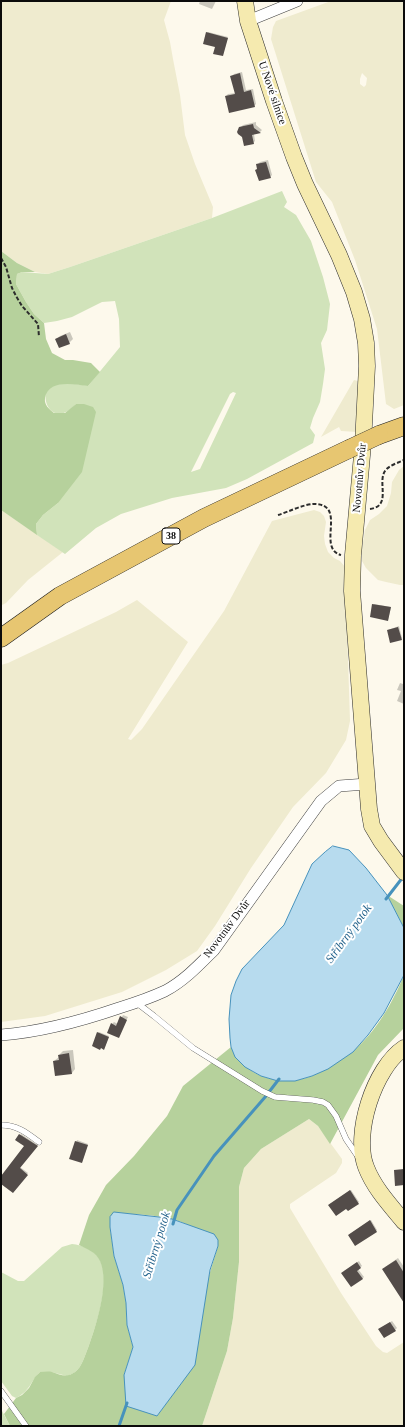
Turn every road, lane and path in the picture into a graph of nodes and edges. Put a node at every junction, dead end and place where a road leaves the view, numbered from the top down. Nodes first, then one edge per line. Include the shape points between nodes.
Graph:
1 (245, 1) edge
2 (297, 1) edge
3 (248, 21) junction
4 (305, 184) joint
5 (1, 258) edge
6 (39, 337) dead end
7 (404, 426) edge
8 (404, 460) edge
9 (357, 510) junction
10 (278, 515) dead end
11 (353, 554) junction
12 (1, 638) edge
13 (367, 784) junction
14 (404, 872) edge
15 (136, 1002) junction
16 (1, 1035) edge
17 (404, 1048) edge
18 (1, 1125) edge
19 (39, 1142) dead end
20 (366, 1166) junction
21 (404, 1222) edge
22 (1, 1391) edge
23 (26, 1426) edge

1 - 3 street, U Nové silnice
2 - 3 street
3 - 4 street, U Nové silnice
4 - 9 street, Novotnův Dvůr via 339,255 362,319 367,366
5 - 6 path via 16,296 38,324
7 - 12 main road, 38, bridge via 379,435 204,518 60,596
8 - 9 path via 391,466 384,474 383,498 379,505
9 - 11 street, Novotnův Dvůr
10 - 11 path via 312,504 323,506 332,519 332,548 339,554
11 - 13 street, Novotnův Dvůr via 352,591
13 - 14 street, Novotnův Dvůr via 372,826
13 - 15 street, Novotnův Dvůr via 345,784 331,791 321,801 214,950 184,978 166,990
15 - 16 street, Novotnův Dvůr via 55,1026
15 - 20 lane via 193,1048 262,1091 275,1097 313,1100 328,1105 356,1155
17 - 20 street via 381,1074 369,1100 363,1138
18 - 19 lane via 17,1127
20 - 21 street via 374,1185
22 - 23 lane

